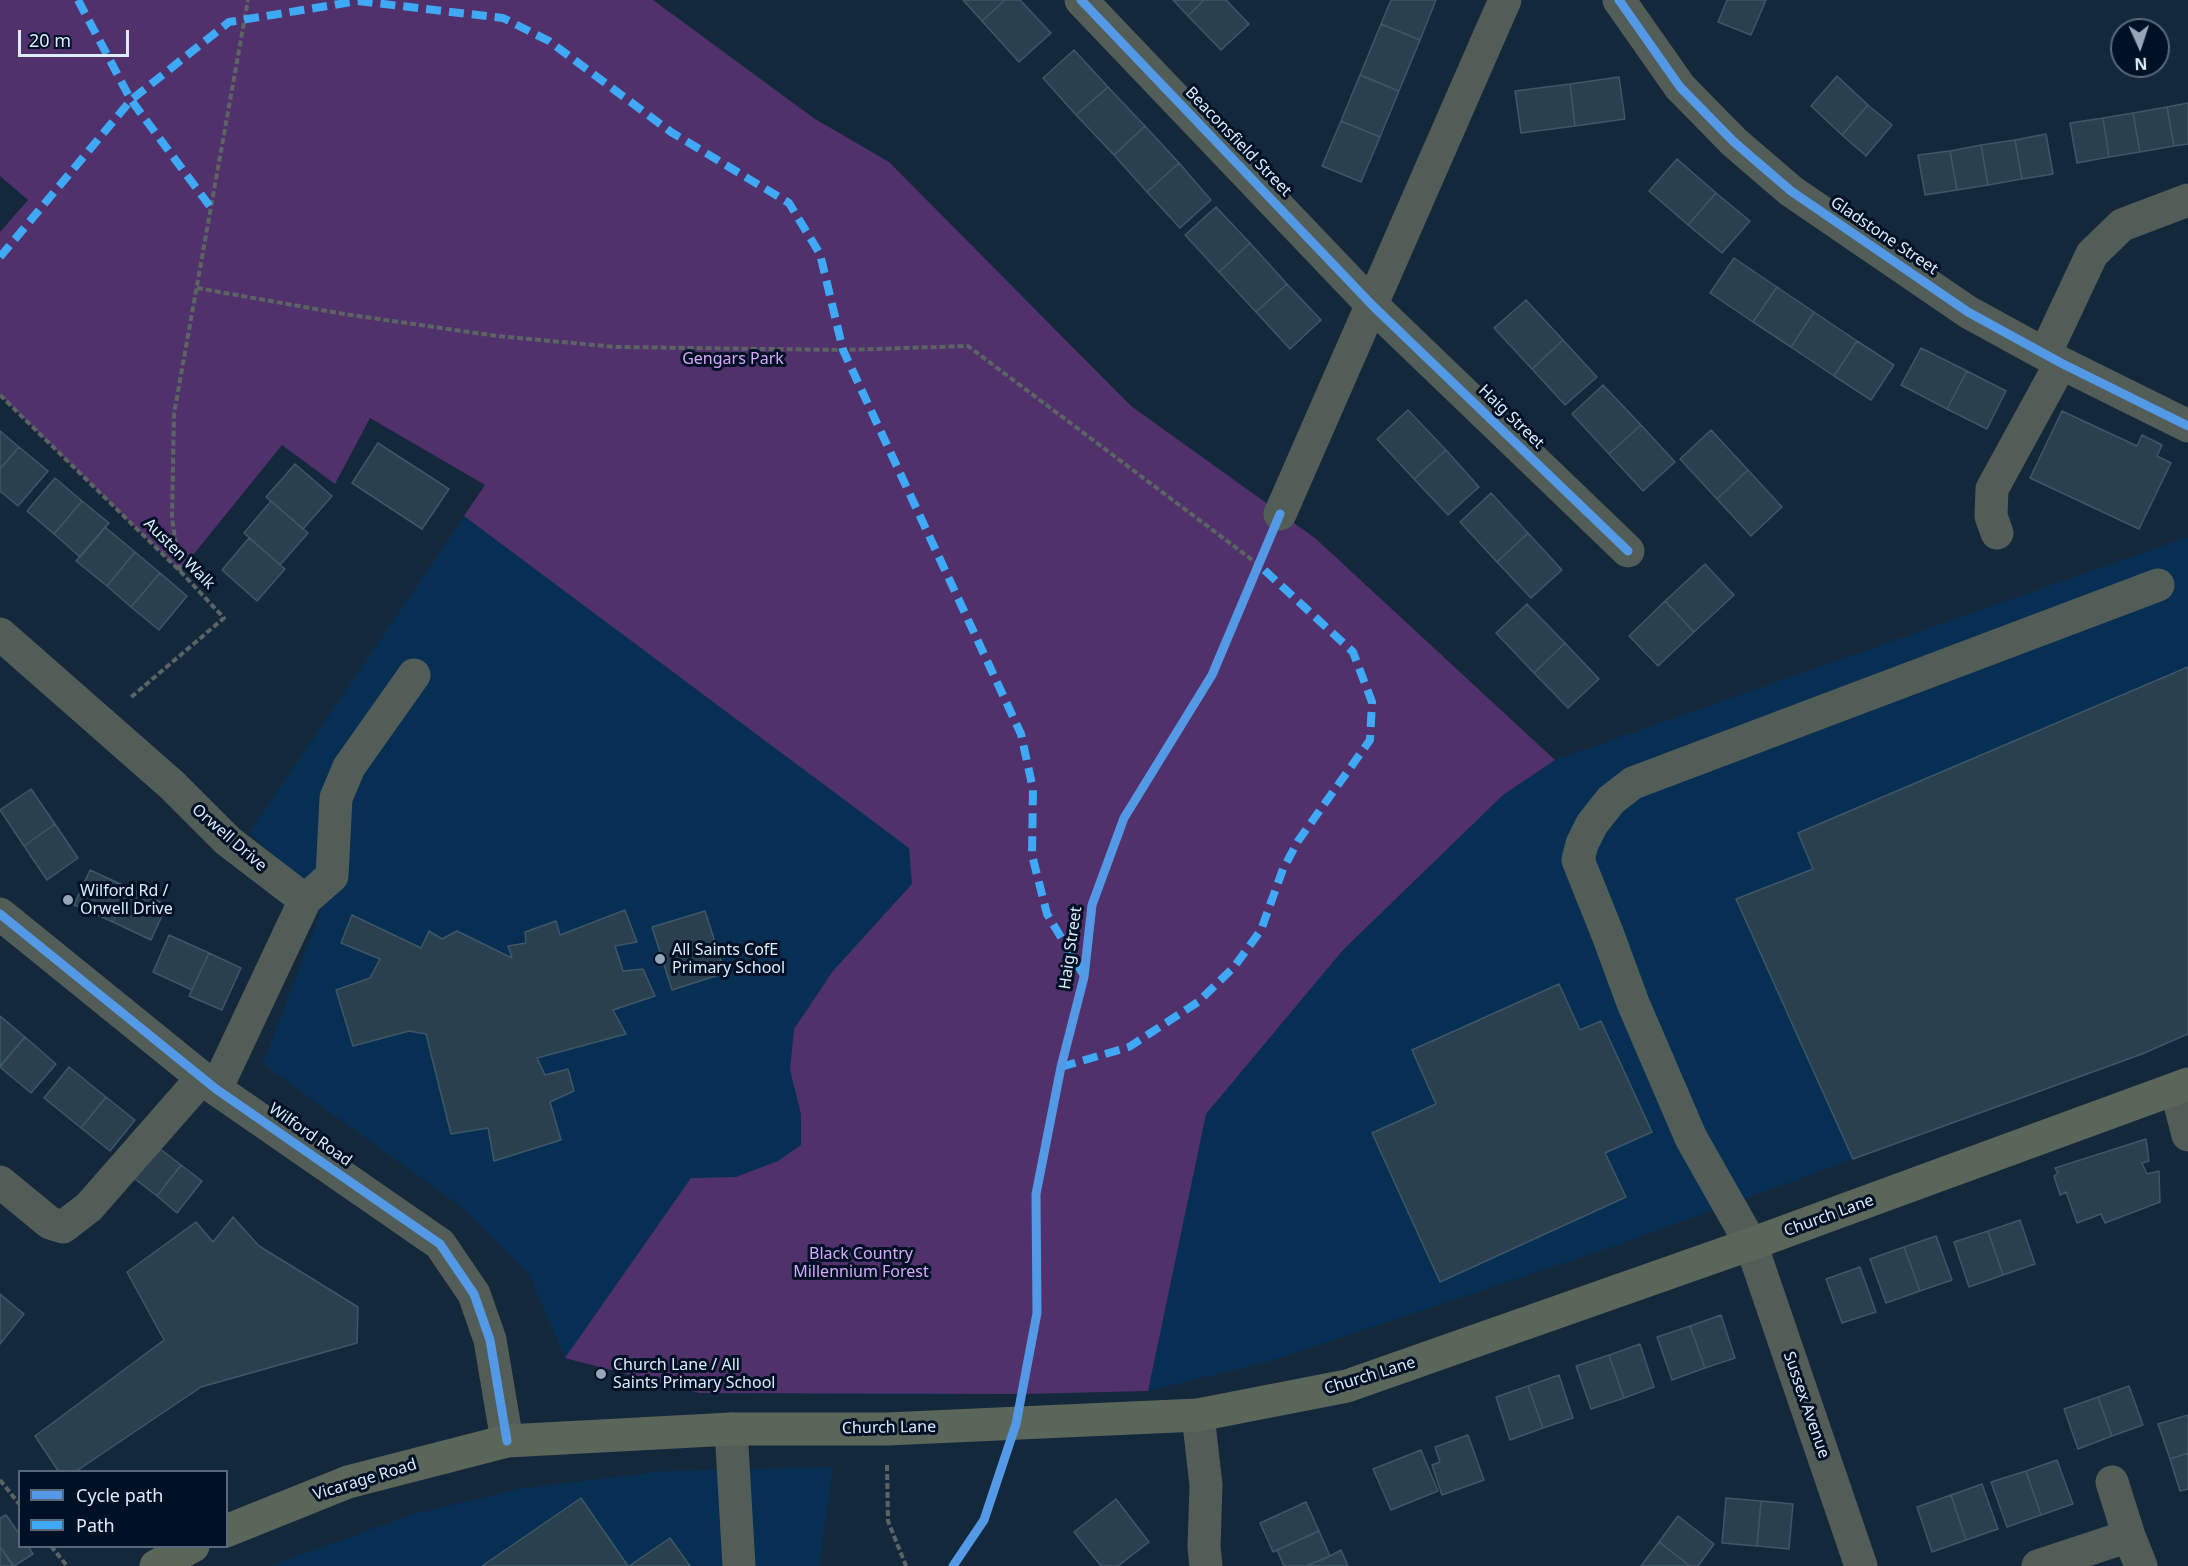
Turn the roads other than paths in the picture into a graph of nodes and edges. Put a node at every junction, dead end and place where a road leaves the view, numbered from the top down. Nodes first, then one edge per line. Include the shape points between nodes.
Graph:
1 (1082, 0) edge
2 (1505, 0) edge
3 (1619, 0) edge
4 (2188, 200) edge
5 (1373, 306) junction
6 (2053, 358) junction
7 (2188, 426) edge
8 (1280, 514) road end
9 (1996, 533) dead end
10 (1628, 550) dead end
11 (2157, 585) dead end
12 (0, 633) edge
13 (414, 675) dead end
14 (305, 900) junction
15 (0, 914) edge
16 (209, 1083) junction
17 (2182, 1087) edge
18 (2188, 1135) edge
19 (0, 1182) edge
20 (1751, 1244) junction
21 (1198, 1415) junction
22 (731, 1429) junction
23 (507, 1441) junction
24 (2112, 1482) dead end
25 (228, 1529) edge
26 (2129, 1536) junction
27 (189, 1548) edge
28 (156, 1566) edge
29 (739, 1566) edge
30 (1206, 1566) edge
31 (1861, 1566) edge
32 (2038, 1566) edge
33 (2141, 1566) edge

1 - 5 street, Beaconsfield Street
2 - 5 street
3 - 6 street, Gladstone Street via 1680,87 1734,142 1791,191 1968,312
4 - 6 street via 2122,225 2092,254
5 - 8 street
5 - 10 street, Haig Street
6 - 7 street, Gladstone Street
6 - 9 street via 1992,489 1991,516
11 - 20 street, Sussex Avenue via 1633,783 1611,800 1592,824 1578,860 1633,1004 1691,1138
12 - 14 street, Orwell Drive via 172,785 228,841
13 - 14 street via 349,766 336,798 332,876
14 - 16 street
15 - 16 street, Wilford Road
16 - 19 street via 89,1207 63,1227 50,1223
16 - 23 street, Wilford Road via 440,1244 474,1294 490,1340
17 - 18 street
17 - 20 main road, Church Lane
20 - 21 main road, Church Lane via 1347,1386
20 - 31 street, Sussex Avenue
21 - 22 main road, Church Lane via 887,1429
21 - 30 street via 1206,1485
22 - 23 main road, Church Lane
22 - 29 street
23 - 25 main road, Vicarage Road via 348,1482
24 - 26 street
26 - 32 street
26 - 33 street
27 - 28 main road

